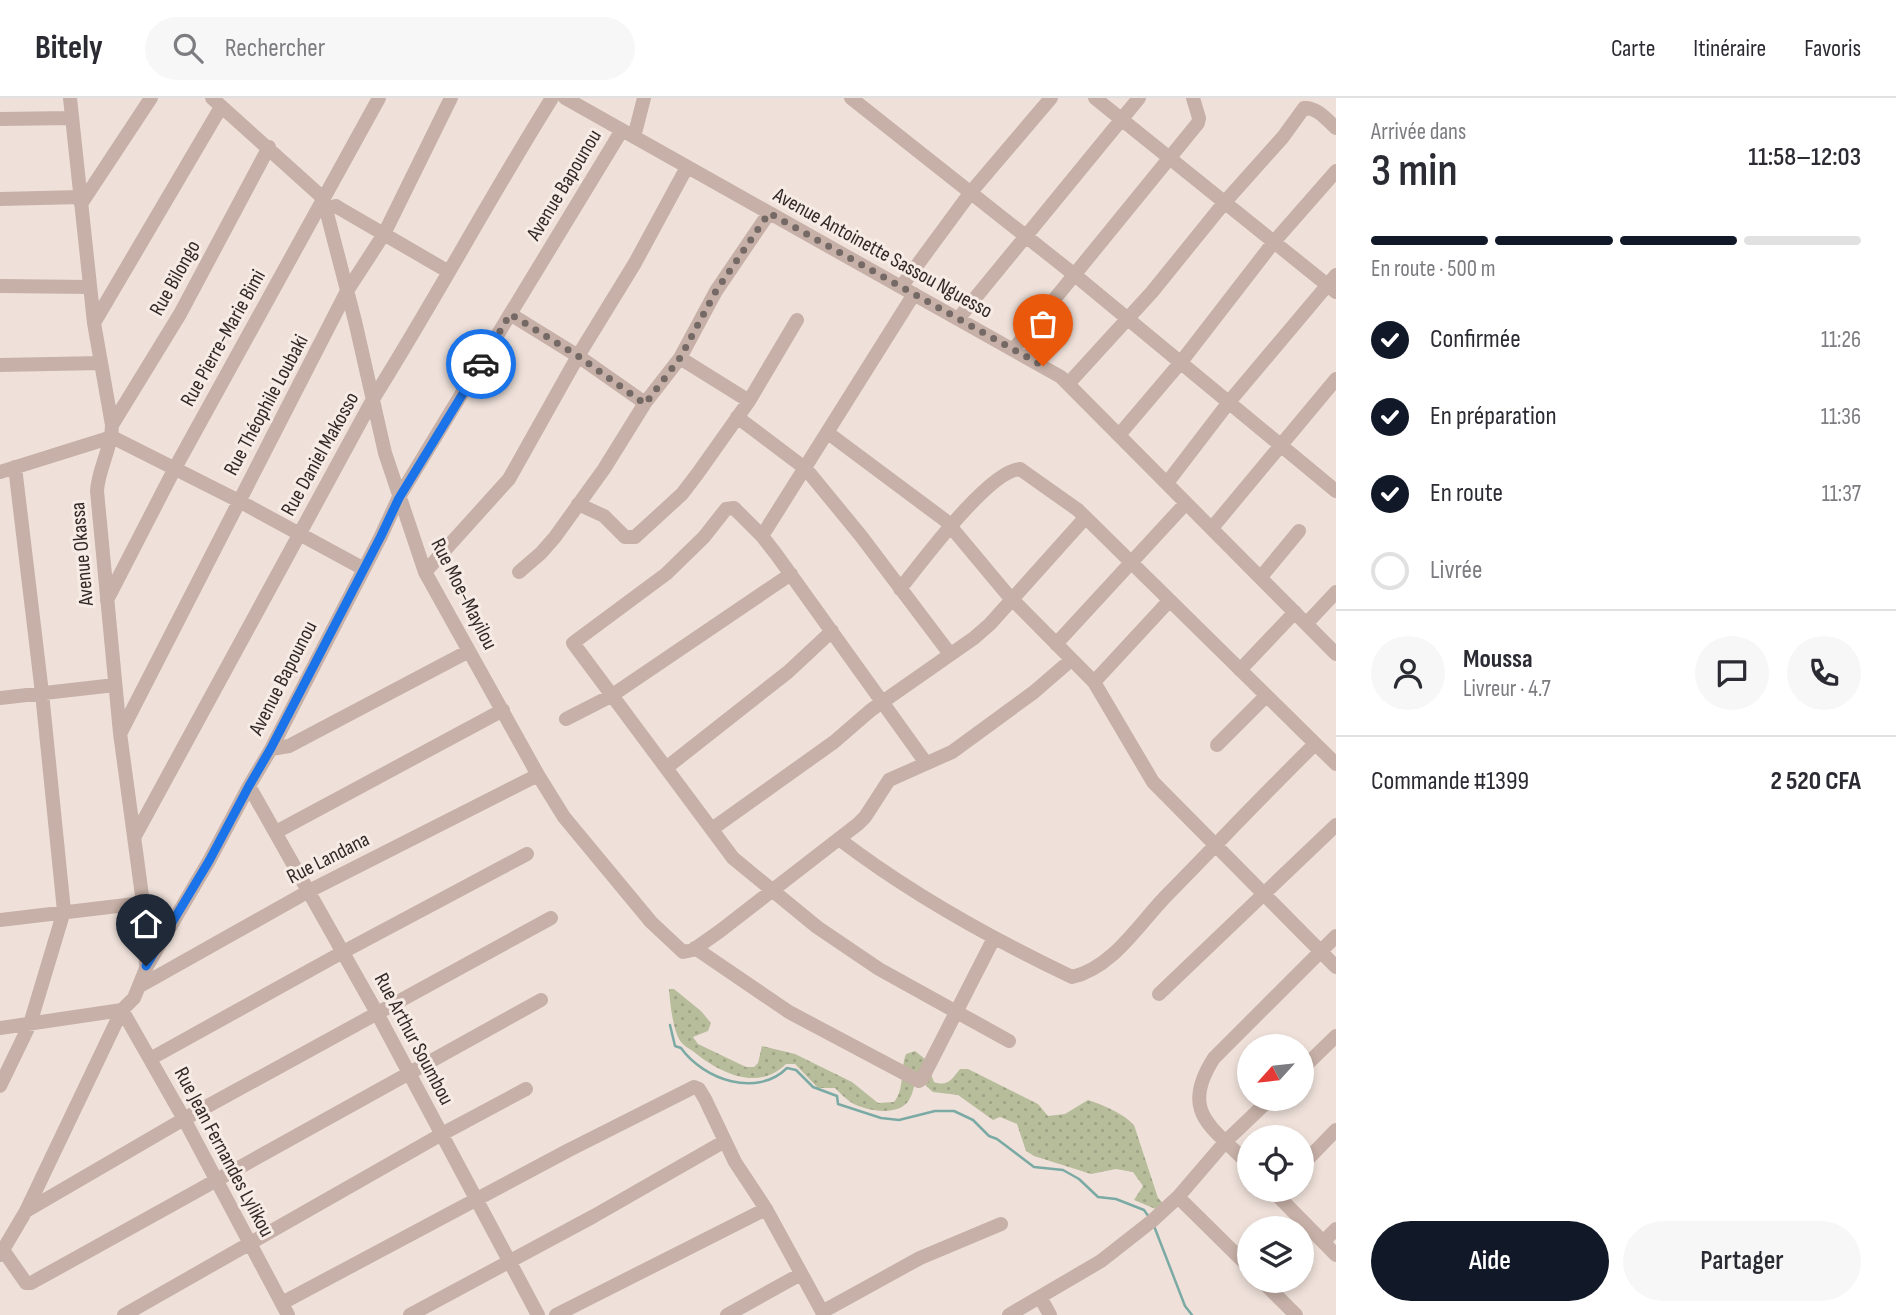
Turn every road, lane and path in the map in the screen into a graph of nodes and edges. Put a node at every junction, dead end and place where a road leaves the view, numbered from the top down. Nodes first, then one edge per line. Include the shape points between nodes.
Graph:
1 (151, 98) edge
2 (379, 98) edge
3 (451, 98) edge
4 (552, 98) edge
5 (565, 98) edge
6 (644, 98) edge
7 (851, 98) edge
8 (1051, 98) edge
9 (1095, 98) edge
10 (1139, 98) edge
11 (1193, 98) edge
12 (216, 103) edge
13 (73, 106) edge
14 (0, 119) edge
15 (1122, 119) junction
16 (1336, 128) edge
17 (628, 134) junction
18 (269, 147) junction
19 (1168, 158) junction
20 (687, 167) junction
21 (1336, 171) edge
22 (971, 192) junction
23 (0, 199) edge
24 (81, 201) junction
25 (1224, 203) junction
26 (325, 204) junction
27 (769, 213) junction
28 (384, 234) junction
29 (1025, 235) junction
30 (1273, 243) junction
31 (449, 272) junction
32 (1076, 276) junction
33 (1333, 284) edge
34 (0, 286) edge
35 (90, 287) junction
36 (347, 291) junction
37 (907, 291) junction
38 (510, 314) junction
39 (1127, 318) junction
40 (957, 319) junction
41 (797, 320) dead end
42 (94, 323) junction
43 (1013, 351) junction
44 (578, 356) junction
45 (680, 358) junction
46 (1181, 362) junction
47 (101, 363) junction
48 (0, 365) edge
49 (1336, 379) edge
50 (1065, 381) junction
51 (373, 399) junction
52 (749, 401) junction
53 (1229, 402) junction
54 (645, 404) junction
55 (737, 417) junction
56 (112, 431) junction
57 (828, 433) junction
58 (1119, 435) junction
59 (1282, 446) junction
60 (15, 467) junction
61 (175, 468) junction
62 (806, 469) junction
63 (0, 472) edge
64 (1167, 483) junction
65 (1336, 491) edge
66 (399, 498) junction
67 (239, 501) junction
68 (1186, 502) junction
69 (578, 504) junction
70 (1085, 518) junction
71 (951, 526) junction
72 (1212, 528) junction
73 (1299, 531) dead end
74 (299, 534) junction
75 (762, 536) junction
76 (1130, 562) junction
77 (364, 569) junction
78 (425, 572) junction
79 (519, 572) dead end
80 (791, 574) junction
81 (1261, 577) junction
82 (900, 589) junction
83 (1336, 592) edge
84 (107, 600) junction
85 (1013, 600) junction
86 (1169, 601) junction
87 (1295, 612) junction
88 (1306, 624) junction
89 (832, 631) junction
90 (1056, 644) junction
91 (469, 651) junction
92 (950, 654) junction
93 (1336, 654) edge
94 (1072, 660) junction
95 (1240, 670) junction
96 (1094, 682) junction
97 (115, 685) junction
98 (42, 693) junction
99 (611, 696) junction
100 (1266, 696) junction
101 (0, 698) edge
102 (883, 701) junction
103 (503, 710) junction
104 (566, 719) dead end
105 (120, 733) junction
106 (1315, 744) junction
107 (1217, 745) dead end
108 (271, 748) junction
109 (926, 763) junction
110 (1336, 764) edge
111 (666, 768) junction
112 (538, 775) junction
113 (249, 786) junction
114 (1336, 825) edge
115 (712, 829) junction
116 (276, 832) junction
117 (135, 836) junction
118 (839, 839) junction
119 (1215, 846) junction
120 (527, 854) dead end
121 (770, 890) junction
122 (309, 891) junction
123 (1264, 893) junction
124 (143, 903) junction
125 (64, 911) junction
126 (551, 918) dead end
127 (0, 920) edge
128 (1336, 936) edge
129 (994, 938) junction
130 (689, 950) junction
131 (1321, 951) junction
132 (343, 952) junction
133 (146, 966) junction
134 (1336, 967) edge
135 (140, 986) junction
136 (1159, 994) dead end
137 (541, 1000) dead end
138 (122, 1010) junction
139 (955, 1011) junction
140 (377, 1013) junction
141 (30, 1024) junction
142 (0, 1028) edge
143 (1336, 1036) edge
144 (1009, 1041) dead end
145 (1314, 1057) edge
146 (150, 1059) junction
147 (410, 1073) junction
148 (0, 1086) edge
149 (526, 1089) dead end
150 (1257, 1111) edge
151 (184, 1119) junction
152 (1336, 1130) edge
153 (442, 1134) junction
154 (725, 1141) junction
155 (1226, 1141) junction
156 (1237, 1152) edge
157 (1314, 1153) edge
158 (217, 1180) junction
159 (1178, 1197) junction
160 (477, 1199) junction
161 (1285, 1202) edge
162 (766, 1209) junction
163 (26, 1211) junction
164 (1001, 1224) dead end
165 (1336, 1229) edge
166 (1324, 1241) junction
167 (250, 1243) junction
168 (1, 1252) edge
169 (1237, 1255) edge
170 (1336, 1255) edge
171 (510, 1261) junction
172 (802, 1274) junction
173 (1274, 1293) edge
174 (1040, 1297) junction
175 (285, 1312) edge
176 (823, 1313) edge
177 (124, 1315) edge
178 (410, 1315) edge
179 (538, 1315) edge
180 (556, 1315) edge
181 (727, 1315) edge
182 (1009, 1315) edge
183 (1050, 1315) edge
184 (1296, 1315) edge

1 - 24 street
2 - 26 street, Rue Pierre-Marie Bimi
3 - 28 street, Rue Théophile Loubaki
4 - 31 street, Rue Daniel Makosso
5 - 17 street, Avenue Antoinette Sassou Nguesso
6 - 17 street, Avenue Bapounou
7 - 22 street
8 - 22 street
9 - 15 street
10 - 15 street
11 - 19 street via 1198,123
12 - 18 street
12 - 42 street
13 - 14 street
13 - 24 street, Avenue Okassa
15 - 19 street
15 - 29 street
16 - 25 street via 1318,112 1304,108
17 - 20 street, Avenue Antoinette Sassou Nguesso
17 - 38 street, Avenue Bapounou
18 - 26 street
18 - 56 street, Rue Bilongo
19 - 25 street
19 - 32 street
20 - 27 street, Avenue Antoinette Sassou Nguesso
20 - 44 street
21 - 30 street
22 - 29 street
22 - 37 street
23 - 24 street
24 - 35 street, Avenue Okassa
25 - 30 street
25 - 39 street
26 - 28 street
26 - 36 street, Rue Moe-Mayilou
26 - 61 street, Rue Pierre-Marie Bimi
27 - 37 street, Avenue Antoinette Sassou Nguesso
27 - 45 street via 716,291
28 - 31 street
28 - 36 street, Rue Théophile Loubaki
29 - 32 street
29 - 40 street
30 - 33 street
30 - 46 street
31 - 51 street, Rue Daniel Makosso
32 - 39 street
32 - 43 street
33 - 53 street
34 - 35 street
35 - 42 street, Avenue Okassa
36 - 51 street, Rue Moe-Mayilou
36 - 67 street, Rue Théophile Loubaki
37 - 40 street, Avenue Antoinette Sassou Nguesso
37 - 57 street
38 - 44 street
38 - 66 street, Avenue Bapounou
39 - 46 street
39 - 50 street
40 - 43 street, Avenue Antoinette Sassou Nguesso
41 - 52 street
42 - 47 street, Avenue Okassa
43 - 50 street, Avenue Antoinette Sassou Nguesso
44 - 54 street
44 - 78 street via 509,480
45 - 52 street
45 - 54 street
46 - 53 street
46 - 58 street
47 - 48 street
47 - 56 street, Avenue Okassa
49 - 59 street
50 - 58 street, Avenue Antoinette Sassou Nguesso
51 - 66 street, Rue Moe-Mayilou
51 - 74 street, Rue Daniel Makosso
52 - 55 street
53 - 59 street
53 - 64 street
54 - 69 street
55 - 62 street
55 - 69 street via 682,494 635,537 625,537 604,516
56 - 60 street
56 - 61 street
56 - 84 street, Avenue Okassa via 97,481
57 - 62 street
57 - 71 street
58 - 64 street, Avenue Antoinette Sassou Nguesso
59 - 65 street
59 - 72 street
60 - 63 street
60 - 98 street
61 - 67 street
61 - 84 street, Rue Pierre-Marie Bimi
62 - 75 street
62 - 82 street
64 - 68 street, Avenue Antoinette Sassou Nguesso
66 - 77 street, Avenue Bapounou
66 - 78 street, Rue Moe-Mayilou
67 - 74 street
67 - 105 street, Rue Théophile Loubaki
68 - 72 street, Avenue Antoinette Sassou Nguesso
68 - 76 street
69 - 79 street via 541,553
70 - 71 street via 1043,484 1014,469 970,504
70 - 76 street
70 - 85 street
71 - 82 street
71 - 85 street
72 - 81 street, Avenue Antoinette Sassou Nguesso
73 - 81 street
74 - 77 street
74 - 117 street, Rue Daniel Makosso
75 - 80 street
75 - 99 street via 734,508 726,509 666,575 573,643
76 - 86 street
76 - 90 street
77 - 108 street, Avenue Bapounou
78 - 91 street, Rue Moe-Mayilou
80 - 89 street
80 - 99 street
81 - 87 street, Avenue Antoinette Sassou Nguesso
82 - 92 street
83 - 88 street
84 - 97 street, Avenue Okassa
85 - 90 street
85 - 92 street
86 - 95 street
86 - 96 street
87 - 88 street, Avenue Antoinette Sassou Nguesso
87 - 95 street
88 - 93 street, Avenue Antoinette Sassou Nguesso
89 - 102 street
89 - 111 street via 788,672
90 - 94 street
91 - 103 street, Rue Moe-Mayilou
91 - 108 street via 289,746
92 - 102 street
94 - 96 street
94 - 109 street via 989,726 952,752
95 - 100 street
96 - 119 street via 1153,782
97 - 98 street
97 - 105 street, Avenue Okassa
98 - 101 street
98 - 125 street
99 - 104 street
99 - 111 street
100 - 106 street
100 - 107 street
102 - 109 street
102 - 115 street
103 - 112 street, Rue Moe-Mayilou
103 - 116 street
105 - 117 street, Avenue Okassa
106 - 110 street
106 - 119 street
108 - 113 street, Avenue Bapounou
109 - 118 street via 888,780 865,817
111 - 115 street
112 - 122 street, Rue Landana
112 - 130 street, Rue Moe-Mayilou via 564,817 651,922
113 - 116 street, Rue Arthur Soumbou
113 - 133 street, Avenue Bapounou
114 - 123 street
115 - 121 street via 733,858
116 - 122 street, Rue Arthur Soumbou
117 - 124 street, Avenue Okassa
118 - 121 street
118 - 129 street via 885,874
119 - 123 street
119 - 129 street via 1119,947 1082,975 1072,977
120 - 132 street
121 - 130 street
121 - 139 street via 879,968
122 - 132 street, Rue Arthur Soumbou
122 - 135 street, Rue Landana
123 - 131 street
123 - 136 street
124 - 125 street
124 - 133 street, Avenue Okassa
125 - 127 street
125 - 141 street
126 - 140 street
128 - 131 street
129 - 139 street
130 - 139 street, Rue Moe-Mayilou via 789,1012 919,1081
131 - 134 street
131 - 155 street via 1214,1058 1203,1075 1198,1107
132 - 140 street, Rue Arthur Soumbou
132 - 146 street
133 - 135 street, Avenue Bapounou
135 - 138 street, Avenue Bapounou
137 - 147 street
138 - 141 street
138 - 146 street, Rue Jean Fernandes Lylikou
138 - 163 street, Avenue Bapounou
139 - 144 street
140 - 147 street, Rue Arthur Soumbou
140 - 151 street
141 - 142 street
141 - 148 street
143 - 145 street
146 - 151 street, Rue Jean Fernandes Lylikou
147 - 153 street, Rue Arthur Soumbou
147 - 158 street
149 - 153 street
150 - 155 street
151 - 158 street, Rue Jean Fernandes Lylikou
151 - 163 street
152 - 157 street
153 - 160 street, Rue Arthur Soumbou
153 - 167 street
154 - 160 street via 699,1089 689,1088
154 - 162 street
154 - 171 street
155 - 156 street
155 - 159 street
158 - 167 street, Rue Jean Fernandes Lylikou
158 - 168 street via 31,1283 22,1279
159 - 169 street
159 - 174 street via 1114,1252
160 - 171 street, Rue Arthur Soumbou
160 - 175 street
161 - 166 street
162 - 172 street
162 - 180 street
163 - 168 street, Avenue Bapounou
164 - 176 street via 920,1258
165 - 166 street
166 - 170 street
167 - 175 street, Rue Jean Fernandes Lylikou
167 - 177 street
171 - 178 street
171 - 179 street, Rue Arthur Soumbou
172 - 176 street
172 - 181 street
173 - 184 street
174 - 182 street
174 - 183 street

